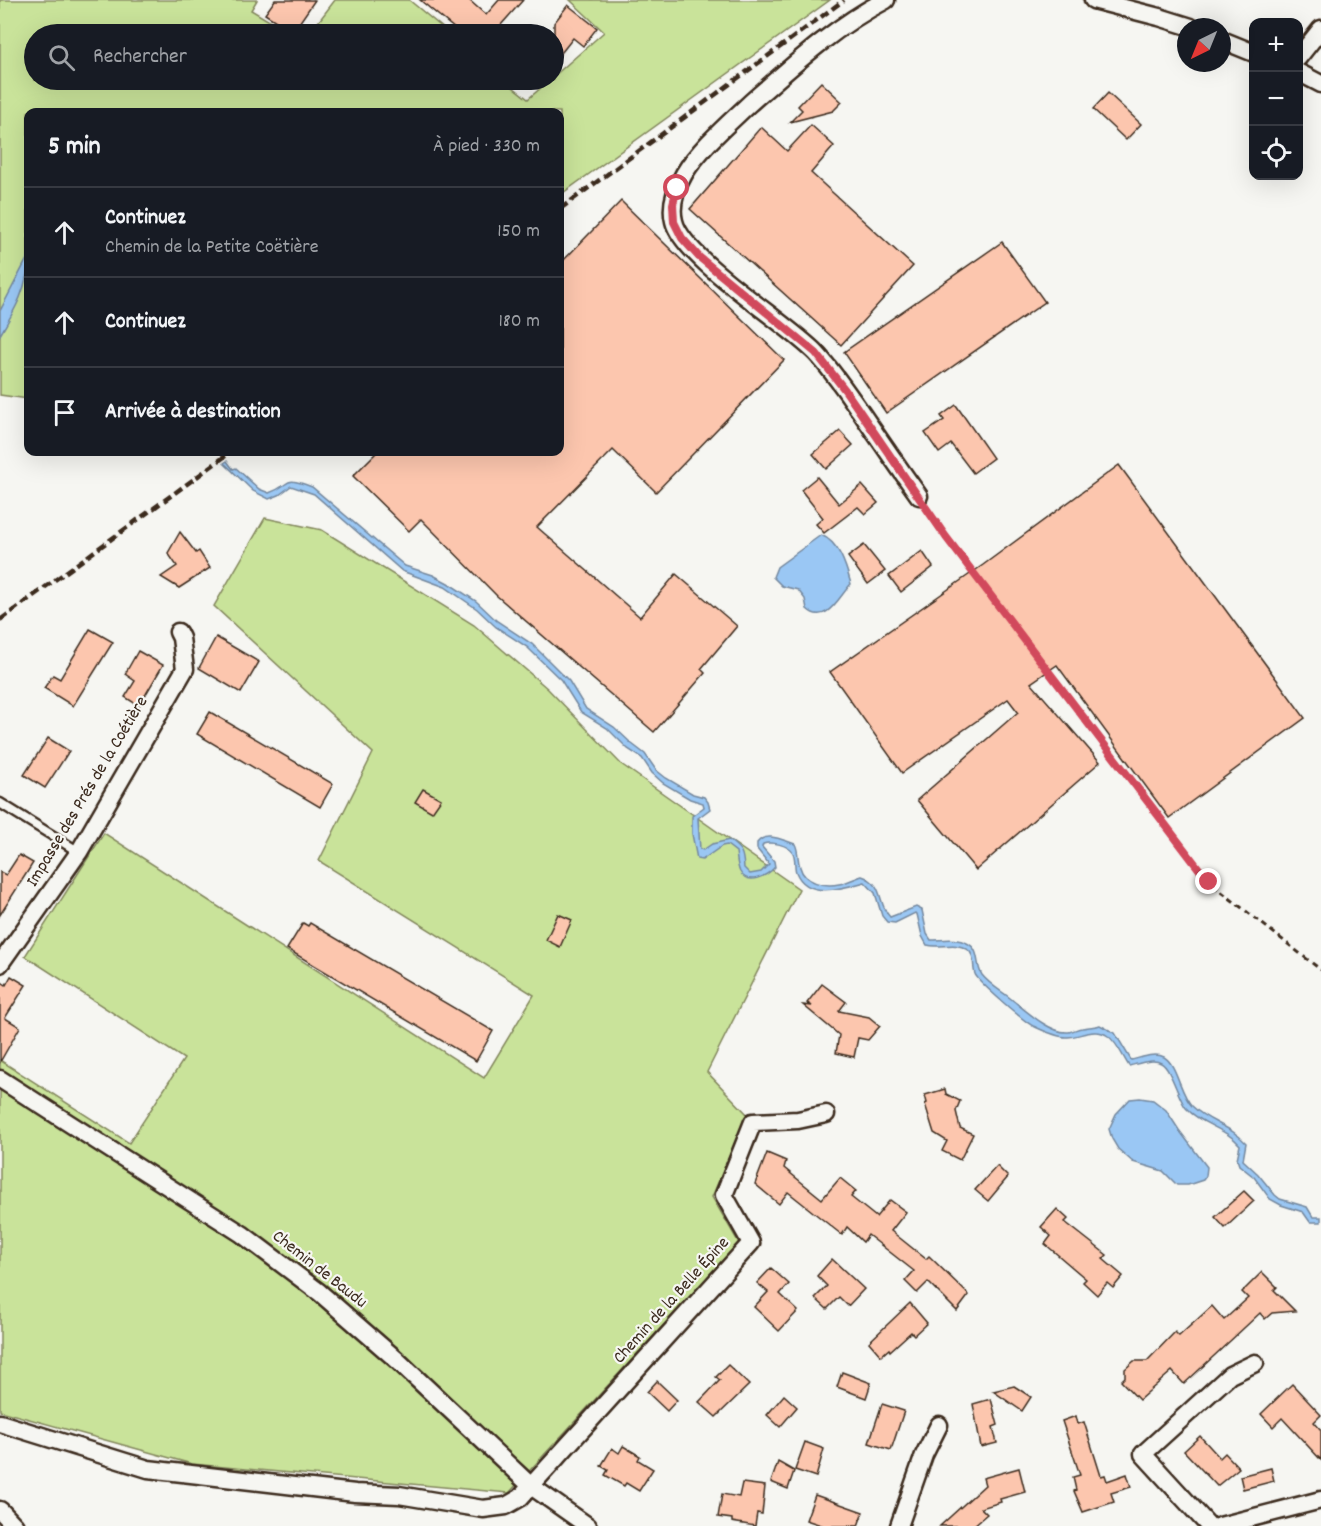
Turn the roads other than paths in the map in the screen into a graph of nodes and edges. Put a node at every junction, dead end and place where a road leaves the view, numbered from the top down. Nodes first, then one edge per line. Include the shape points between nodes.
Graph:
1 (886, 0) edge
2 (1094, 0) edge
3 (1177, 23) edge
4 (1321, 29) edge
5 (1231, 44) edge
6 (1249, 51) edge
7 (1303, 52) edge
8 (1303, 74) edge
9 (1321, 84) edge
10 (919, 496) road end
11 (178, 632) dead end
12 (0, 803) edge
13 (79, 852) junction
14 (0, 964) edge
15 (0, 1079) edge
16 (826, 1114) dead end
17 (1255, 1364) dead end
18 (0, 1423) edge
19 (939, 1425) dead end
20 (531, 1486) junction
21 (1321, 1500) edge
22 (0, 1510) edge
23 (15, 1526) edge
24 (588, 1526) edge
25 (899, 1526) edge
26 (1209, 1526) edge
27 (1220, 1526) edge

1 - 10 street via 808,52 730,122 685,172 673,204 674,222 699,257 816,353
2 - 3 street
4 - 7 street
5 - 6 street
8 - 9 street
11 - 13 street, Impasse des Prés de la Coétière via 185,669
12 - 13 lane
13 - 14 street, Impasse des Prés de la Coétière
15 - 20 street, Chemin de Baudu via 242,1234 319,1292
16 - 20 street, Chemin de la Belle Épine via 753,1122 724,1195 752,1243
17 - 26 street via 1230,1375 1143,1454
18 - 20 street via 148,1469 399,1495 483,1509 506,1506
19 - 25 street
20 - 24 street, Chemin de Baudu
21 - 27 street
22 - 23 street

